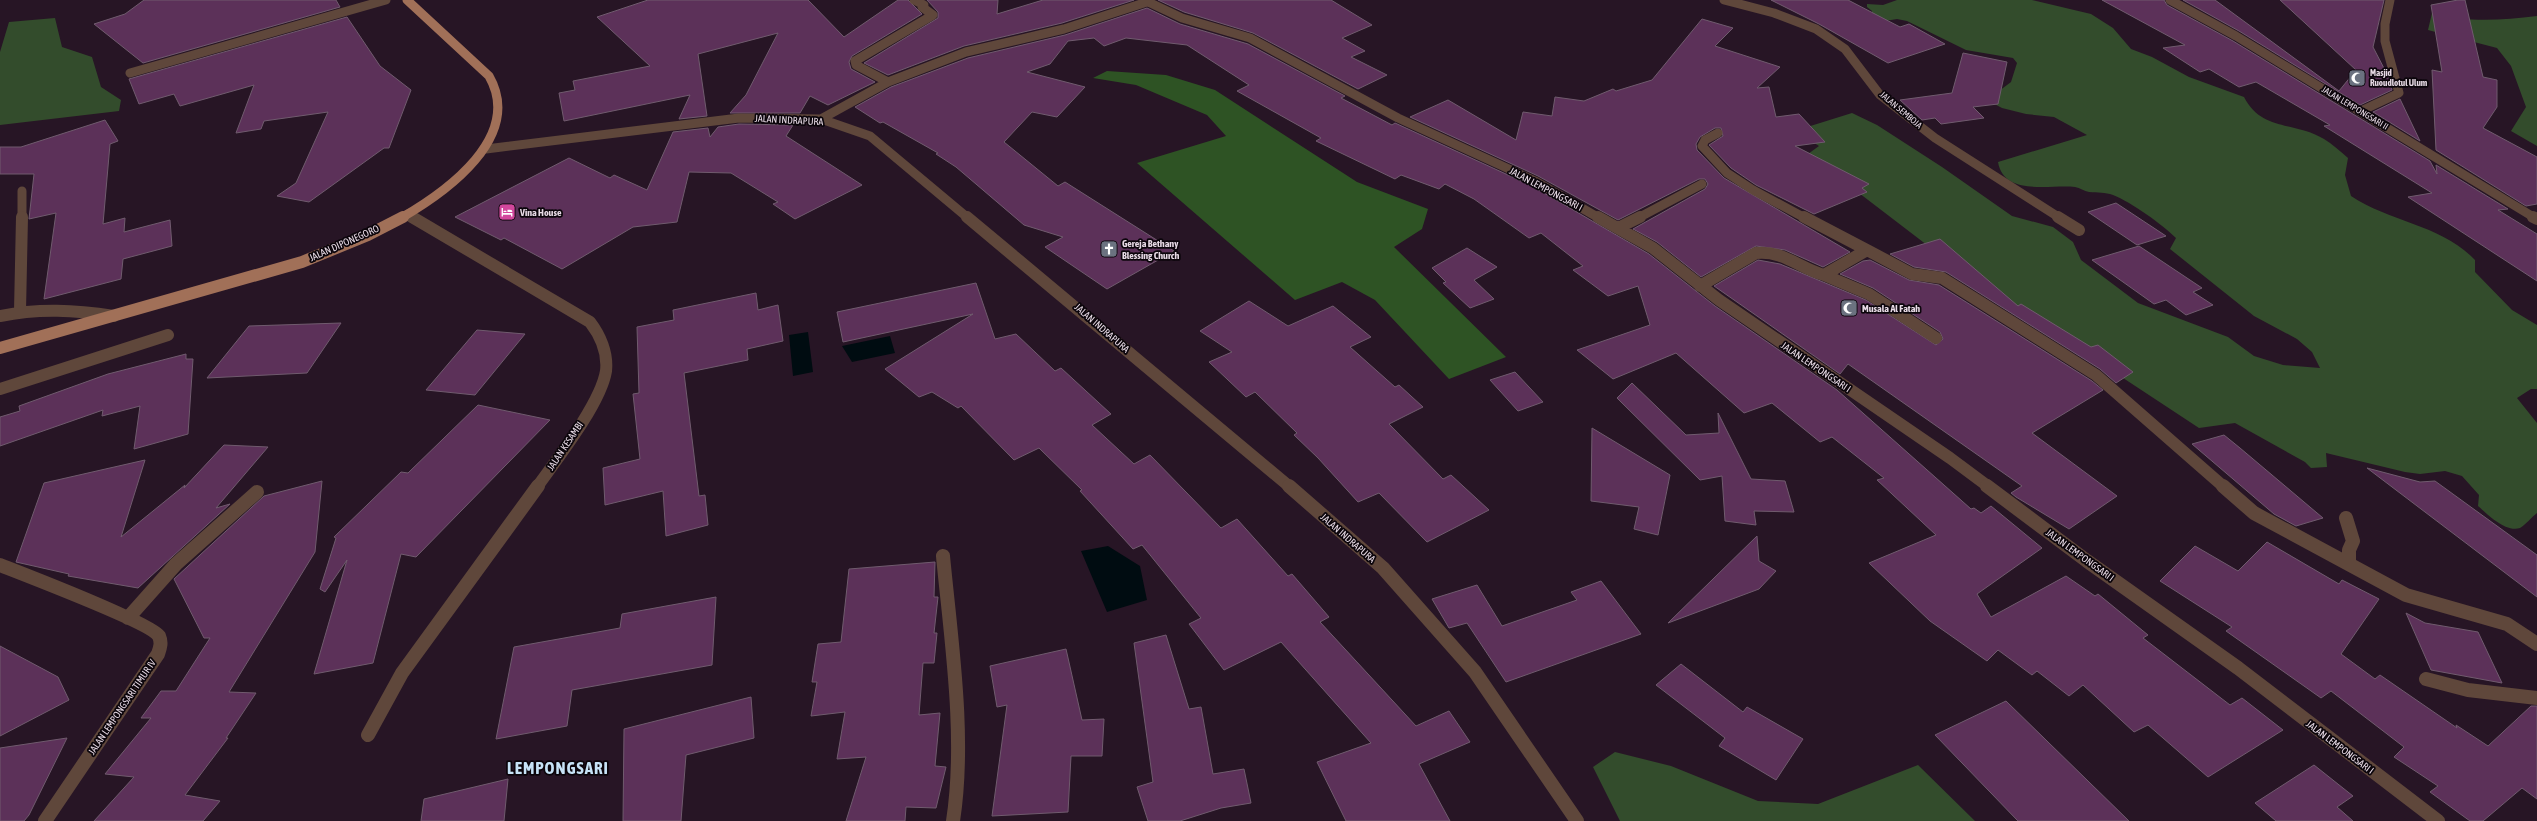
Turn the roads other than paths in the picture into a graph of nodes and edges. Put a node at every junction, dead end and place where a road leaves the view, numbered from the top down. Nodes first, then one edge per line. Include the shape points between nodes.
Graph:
1 (386, 0) edge
2 (407, 0) edge
3 (914, 0) edge
4 (1724, 0) edge
5 (2170, 0) edge
6 (2390, 0) edge
7 (1145, 1) edge
8 (130, 73) dead end
9 (888, 82) junction
10 (2361, 111) junction
11 (821, 119) junction
12 (1718, 134) dead end
13 (486, 149) junction
14 (1702, 184) dead end
15 (22, 191) dead end
16 (408, 214) junction
17 (2537, 219) edge
18 (1618, 228) junction
19 (2079, 230) dead end
20 (1867, 250) junction
21 (1824, 275) junction
22 (1700, 286) junction
23 (20, 311) junction
24 (0, 316) edge
25 (114, 316) junction
26 (168, 335) dead end
27 (1936, 338) dead end
28 (0, 348) edge
29 (0, 389) edge
30 (257, 492) dead end
31 (2346, 518) dead end
32 (943, 556) dead end
33 (2349, 564) junction
34 (0, 565) edge
35 (128, 618) junction
36 (2537, 644) edge
37 (2426, 679) dead end
38 (2537, 698) edge
39 (368, 735) dead end
40 (45, 821) edge
41 (953, 821) edge
42 (1577, 821) edge
43 (2438, 821) edge

1 - 8 street
2 - 13 main road, JALAN DIPONEGORO via 479,66 494,84 496,124
3 - 9 street via 924,5 922,7 934,13 933,15 855,61 856,65
4 - 19 street, JALAN SEMBOJA via 1816,29 1845,49 1880,94 1935,138
5 - 10 street, JALAN LEMPONGSARI II via 2236,36
6 - 10 street via 2391,9 2385,24 2389,61 2399,93
7 - 9 street via 1064,29 966,52
7 - 18 street, JALAN LEMPONGSARI I via 1192,22 1227,29 1250,38 1398,118 1535,181
9 - 11 street
10 - 17 street, JALAN LEMPONGSARI II
11 - 13 street, JALAN INDRAPURA via 739,118
11 - 42 street, JALAN INDRAPURA via 858,131 882,144 1223,429 1382,568 1475,672
12 - 20 street via 1705,140 1702,146 1727,173 1753,190
13 - 16 main road, JALAN DIPONEGORO via 442,192
14 - 18 street
15 - 23 street
16 - 25 main road, JALAN DIPONEGORO via 338,249 302,262
16 - 39 street, JALAN KESAMBI via 590,322 601,337 606,370 595,401 546,475 402,673
18 - 22 street, JALAN LEMPONGSARI I via 1654,248
20 - 21 street
20 - 33 street via 1912,274 1950,281 2096,375 2254,513
21 - 22 street via 1810,272 1775,251 1765,251 1756,253
21 - 27 street via 1869,294
22 - 43 street, JALAN LEMPONGSARI I via 1950,458 2087,561 2238,668
23 - 24 street
23 - 25 street via 74,309
25 - 28 main road, JALAN DIPONEGORO
26 - 29 street
30 - 35 street via 176,564
31 - 33 street via 2353,541 2348,550
32 - 41 street via 955,678 958,788
33 - 36 street via 2406,595 2507,624
34 - 35 street, JALAN LEMPONGSARI TIMUR IV
35 - 40 street, JALAN LEMPONGSARI TIMUR IV via 158,635 161,643 158,654
37 - 38 street via 2473,692

